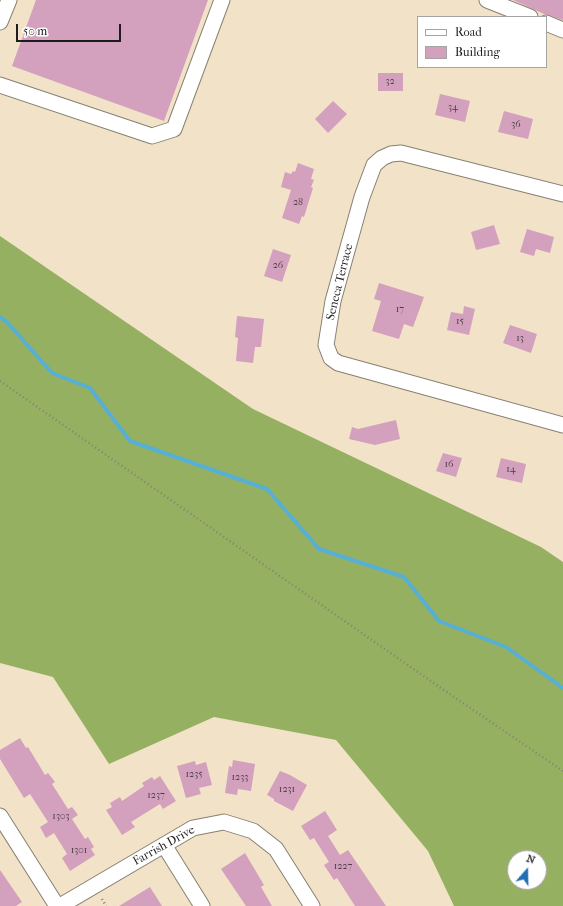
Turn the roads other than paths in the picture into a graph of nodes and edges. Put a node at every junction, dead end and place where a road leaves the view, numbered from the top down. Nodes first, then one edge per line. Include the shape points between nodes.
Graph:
1 (9, 0) edge
2 (222, 0) edge
3 (487, 0) edge
4 (527, 16) edge
5 (0, 22) edge
6 (547, 23) edge
7 (563, 30) edge
8 (0, 85) edge
9 (563, 194) edge
10 (563, 425) edge
11 (0, 816) edge
12 (164, 845) junction
13 (57, 906) edge
14 (60, 906) edge
15 (202, 906) edge
16 (312, 906) edge

1 - 5 street
2 - 8 street via 174,129 152,136
3 - 4 street
6 - 7 street
9 - 10 street, Seneca Terrace via 401,153 382,158 374,165 362,197 333,301 326,345 331,358 338,363
11 - 13 street
12 - 14 street, Farrish Drive
12 - 15 street
12 - 16 street, Farrish Drive via 193,828 224,822 253,831 276,849

